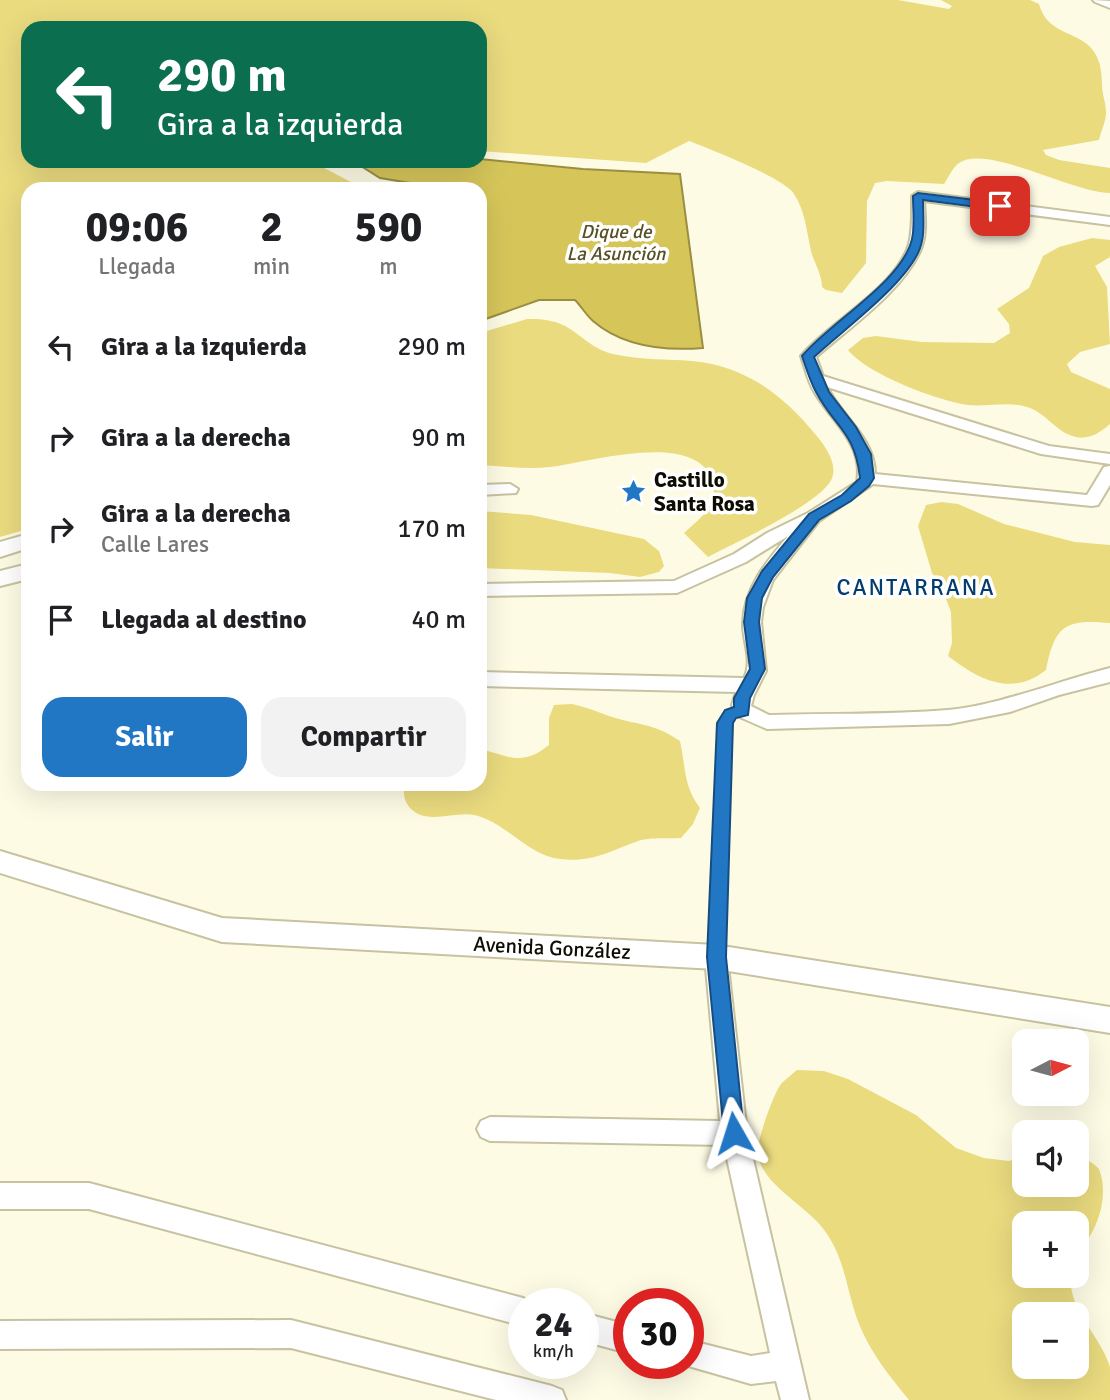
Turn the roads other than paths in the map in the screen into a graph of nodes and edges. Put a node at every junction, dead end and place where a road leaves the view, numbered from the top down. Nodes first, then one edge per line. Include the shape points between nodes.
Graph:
1 (1098, 0) edge
2 (1110, 5) edge
3 (918, 196) joint
4 (1110, 221) edge
5 (817, 379) junction
6 (1110, 459) edge
7 (1110, 471) edge
8 (867, 478) junction
9 (510, 489) dead end
10 (487, 490) edge
11 (814, 517) junction
12 (21, 543) edge
13 (0, 550) edge
14 (21, 573) edge
15 (0, 579) edge
16 (487, 590) edge
17 (1110, 675) edge
18 (487, 679) edge
19 (749, 685) junction
20 (742, 710) junction
21 (0, 862) edge
22 (716, 957) junction
23 (1110, 1020) edge
24 (490, 1129) dead end
25 (734, 1133) junction
26 (0, 1196) edge
27 (508, 1308) edge
28 (0, 1335) edge
29 (704, 1358) edge
30 (787, 1365) junction
31 (552, 1400) edge
32 (795, 1400) edge

1 - 2 street
3 - 4 street
3 - 5 street via 918,237 913,253 896,276 808,356
5 - 6 street via 1047,451
5 - 8 street via 864,454
7 - 8 street via 1092,501
8 - 11 street via 846,498
9 - 10 street
11 - 16 street via 677,587
11 - 19 street via 755,598 752,622 758,669
12 - 13 street
14 - 15 street
17 - 20 street via 1010,705 950,717 767,722
18 - 19 street
19 - 20 street via 740,703
20 - 22 lane via 730,714 725,723
21 - 22 street, Avenida González via 222,930
22 - 23 street, Avenida González
22 - 25 street
24 - 25 street
25 - 30 street
26 - 27 street via 89,1196
28 - 31 street via 291,1334
29 - 30 street via 751,1370
30 - 32 street

